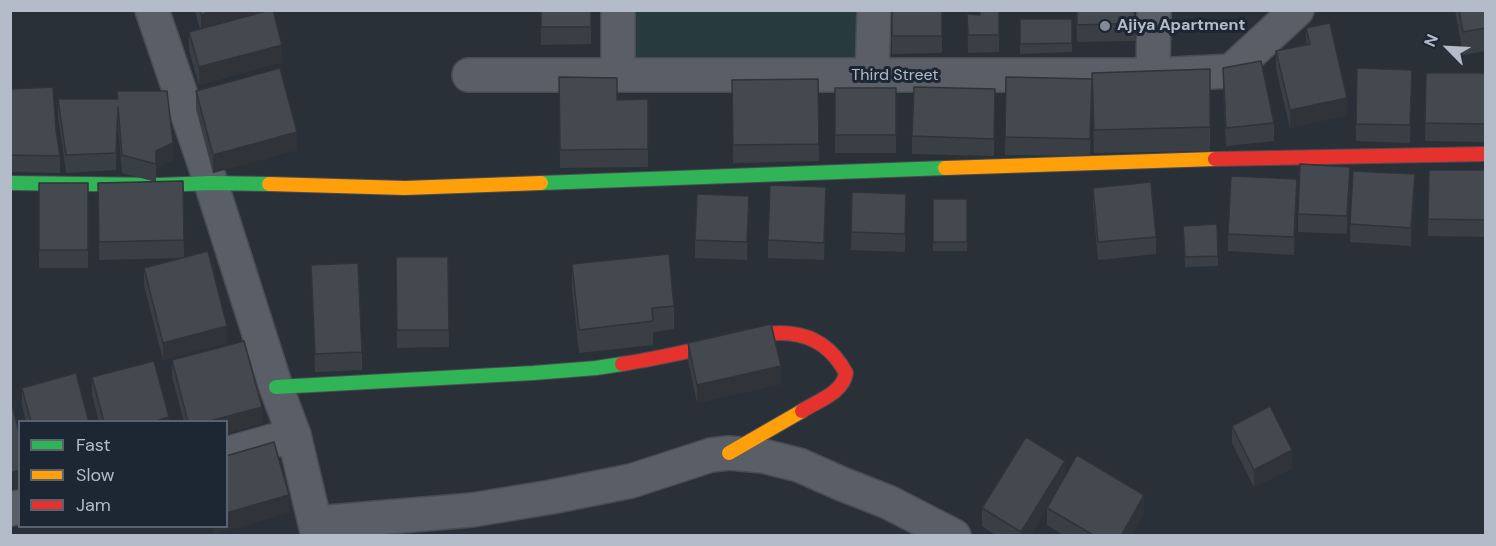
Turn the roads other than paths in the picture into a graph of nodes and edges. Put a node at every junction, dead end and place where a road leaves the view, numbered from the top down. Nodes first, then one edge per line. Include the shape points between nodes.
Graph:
1 (152, 10) edge
2 (618, 10) edge
3 (874, 10) edge
4 (1154, 10) edge
5 (1297, 10) edge
6 (469, 75) dead end
7 (618, 75) junction
8 (1153, 75) junction
9 (872, 76) junction
10 (1485, 154) edge
11 (10, 183) edge
12 (211, 183) junction
13 (276, 387) junction
14 (294, 435) junction
15 (228, 453) edge
16 (729, 453) junction
17 (317, 529) edge
18 (954, 536) edge

1 - 12 street
2 - 7 street
3 - 9 street
4 - 8 street
5 - 8 street, Third Street via 1231,71
6 - 7 street, Third Street
7 - 9 street, Third Street
8 - 9 street, Third Street
10 - 12 street via 965,167 405,188
11 - 12 street
12 - 13 street
13 - 14 street
13 - 16 street via 596,368 657,359 765,333 802,336 828,346 844,369 843,385
14 - 15 street
14 - 17 street
16 - 17 street via 711,455 631,481 551,497
16 - 18 street via 799,465 888,502

